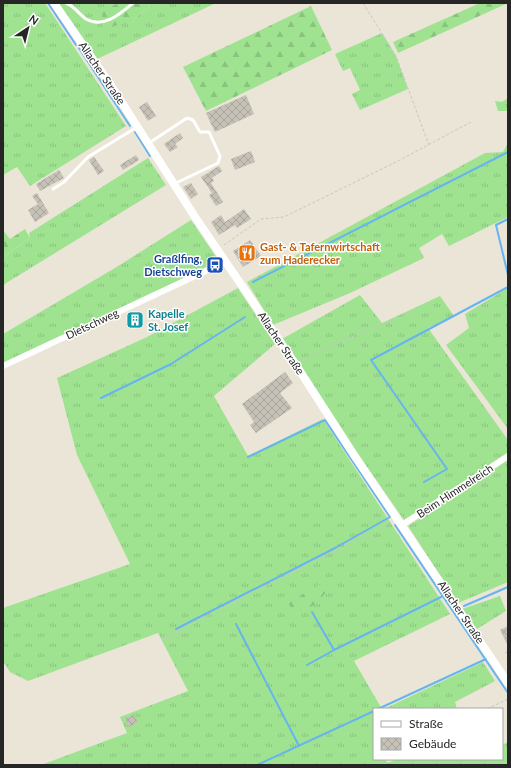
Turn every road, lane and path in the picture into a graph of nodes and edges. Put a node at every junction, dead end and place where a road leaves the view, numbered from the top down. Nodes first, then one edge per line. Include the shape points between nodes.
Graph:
1 (54, 3) edge
2 (66, 3) edge
3 (133, 3) edge
4 (363, 3) edge
5 (471, 122) dead end
6 (137, 127) junction
7 (148, 144) junction
8 (428, 145) junction
9 (174, 184) junction
10 (54, 188) dead end
11 (223, 258) junction
12 (415, 312) dead end
13 (296, 365) junction
14 (3, 366) edge
15 (508, 456) edge
16 (399, 522) junction
17 (162, 640) dead end
18 (505, 652) dead end
19 (508, 652) edge
20 (508, 683) edge
21 (508, 699) edge
22 (489, 708) edge

1 - 6 street, Allacher Straße
2 - 3 lane via 86,19 98,22 115,18
4 - 8 path via 396,56
5 - 8 path
6 - 7 street, Allacher Straße
6 - 10 lane via 88,157 64,182
7 - 9 street, Allacher Straße
7 - 9 lane via 188,118 192,118 200,132 207,131 211,135 220,156 218,163
8 - 11 path via 284,216 261,218 224,245
9 - 11 street, Allacher Straße
11 - 13 street, Allacher Straße
11 - 14 street, Dietschweg
12 - 13 path via 315,352
13 - 16 street, Allacher Straße
15 - 16 street, Beim Himmelreich
16 - 17 path
16 - 20 street, Allacher Straße
18 - 19 path
21 - 22 path

